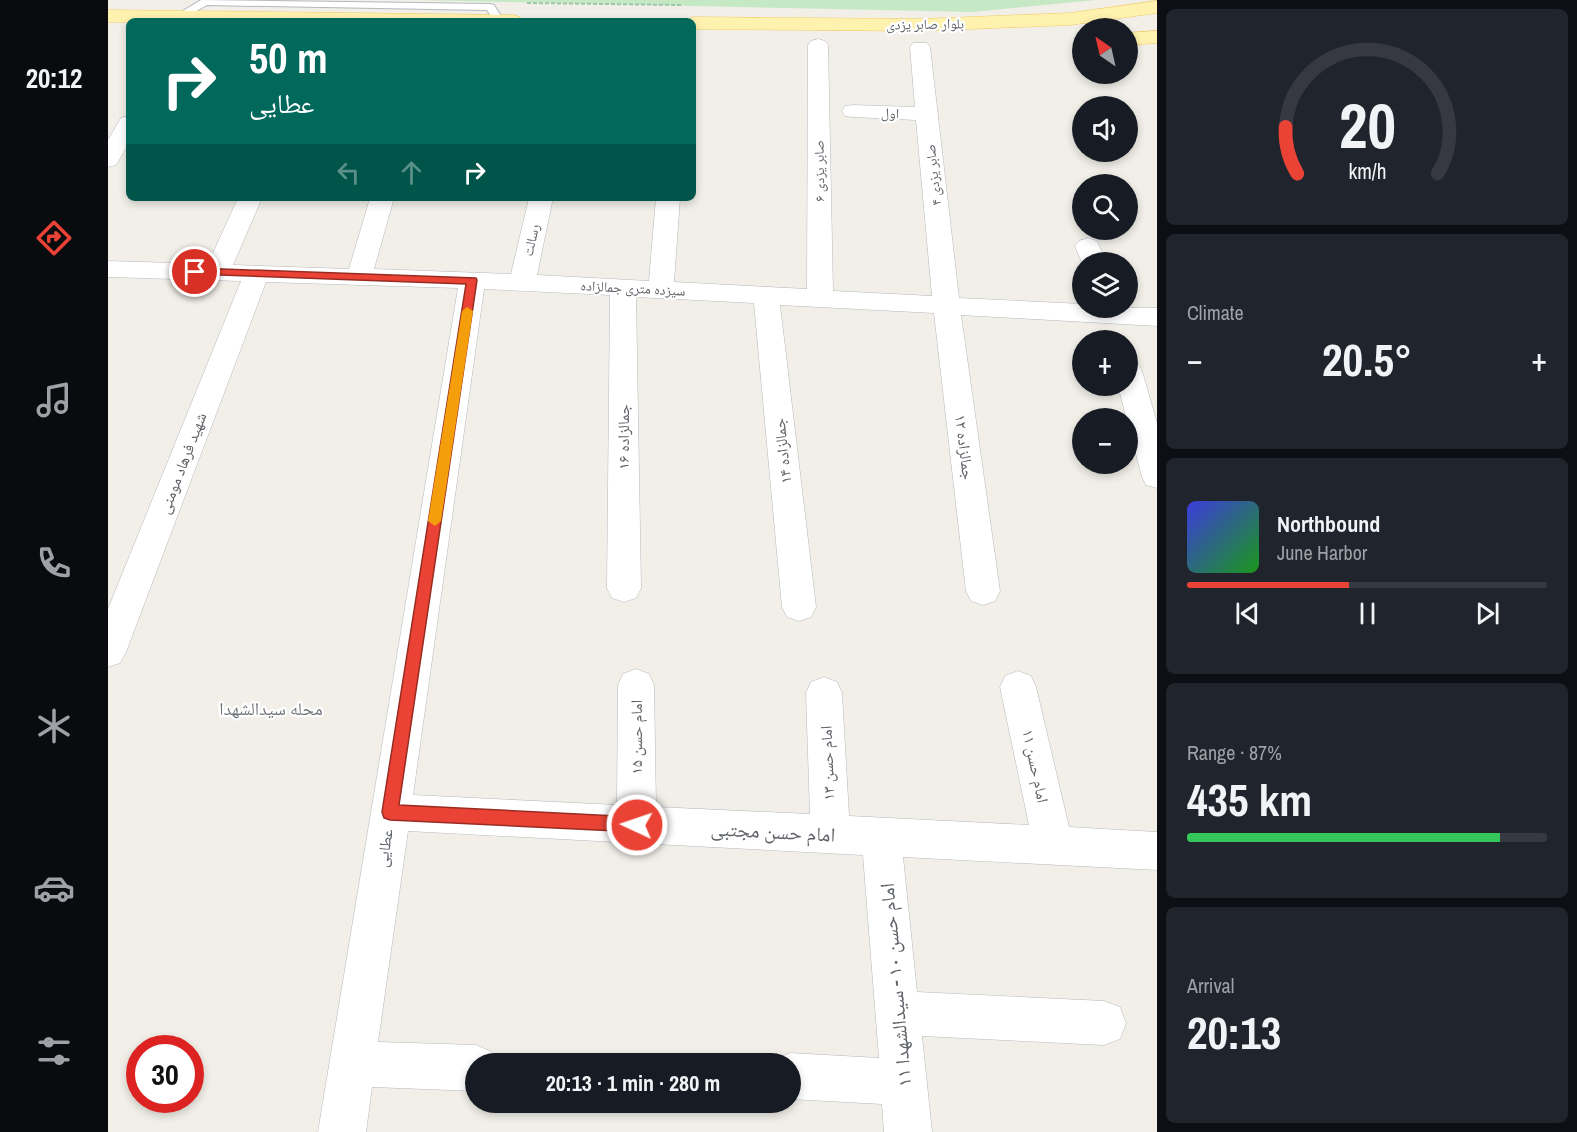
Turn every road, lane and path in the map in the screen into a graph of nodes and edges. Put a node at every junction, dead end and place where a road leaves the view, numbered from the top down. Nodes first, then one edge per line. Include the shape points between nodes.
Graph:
1 (1157, 7) edge
2 (108, 16) edge
3 (258, 18) edge
4 (696, 23) edge
5 (108, 31) edge
6 (126, 32) edge
7 (1157, 38) edge
8 (1138, 39) edge
9 (818, 45) dead end
10 (920, 46) dead end
11 (853, 111) dead end
12 (927, 114) junction
13 (126, 128) edge
14 (108, 160) edge
15 (249, 201) edge
16 (381, 201) edge
17 (540, 201) edge
18 (668, 201) edge
19 (108, 269) edge
20 (217, 272) junction
21 (256, 273) junction
22 (360, 277) junction
23 (472, 280) junction
24 (522, 282) junction
25 (623, 287) junction
26 (661, 289) junction
27 (766, 294) junction
28 (820, 297) junction
29 (946, 303) junction
30 (1072, 309) edge
31 (1138, 314) edge
32 (1157, 316) edge
33 (1135, 396) edge
34 (1157, 477) edge
35 (624, 588) dead end
36 (983, 591) dead end
37 (799, 607) dead end
38 (108, 652) edge
39 (636, 685) dead end
40 (1018, 687) dead end
41 (824, 693) dead end
42 (390, 812) junction
43 (637, 825) junction
44 (830, 834) junction
45 (881, 837) junction
46 (1053, 846) junction
47 (1157, 851) edge
48 (897, 1013) junction
49 (1104, 1023) dead end
50 (352, 1064) junction
51 (465, 1068) edge
52 (801, 1077) edge
53 (904, 1082) junction
54 (342, 1132) edge
55 (908, 1132) edge

1 - 4 main road, بلوار صابر یزدی via 1070,19 920,26
2 - 3 main road
5 - 6 main road
7 - 8 main road
9 - 28 street, صابر یزدی ۶
10 - 12 street, صابر یزدی ۴
11 - 12 street, اول
12 - 29 street, صابر یزدی ۴
13 - 14 street
15 - 20 street
16 - 22 street
17 - 24 street, رسالت
18 - 26 street
19 - 20 street, سیزده متری جمالزاده
20 - 21 street, سیزده متری جمالزاده
21 - 22 street, سیزده متری جمالزاده
21 - 38 street, شهید فرهاد مومنی
22 - 23 street, سیزده متری جمالزاده
23 - 24 street, سیزده متری جمالزاده
23 - 42 street, عطایی
24 - 25 street, سیزده متری جمالزاده
25 - 26 street, سیزده متری جمالزاده
25 - 35 street, جمالزاده ۱۶
26 - 27 street, سیزده متری جمالزاده
27 - 28 street, سیزده متری جمالزاده
27 - 37 street, جمالزاده ۱۴
28 - 29 street, سیزده متری جمالزاده
29 - 30 street, سیزده متری جمالزاده
29 - 36 street, جمالزاده ۱۲
31 - 32 street, سیزده متری جمالزاده
33 - 34 street
39 - 43 street, امام حسن ۱۵
40 - 46 street, امام حسن ۱۱
41 - 44 street, امام حسن ۱۳
42 - 43 street, امام حسن مجتبی
42 - 50 street, عطایی
43 - 44 street, امام حسن مجتبی
44 - 45 street, امام حسن مجتبی
45 - 46 street, امام حسن مجتبی
45 - 48 street, امام حسن ۱۰ - سیدالشهدا ۱۱
46 - 47 street, امام حسن مجتبی
48 - 49 street
48 - 53 street, امام حسن ۱۰ - سیدالشهدا ۱۱
50 - 51 street
50 - 54 street, عطایی
52 - 53 street
53 - 55 street, امام حسن ۱۰ - سیدالشهدا ۱۱

